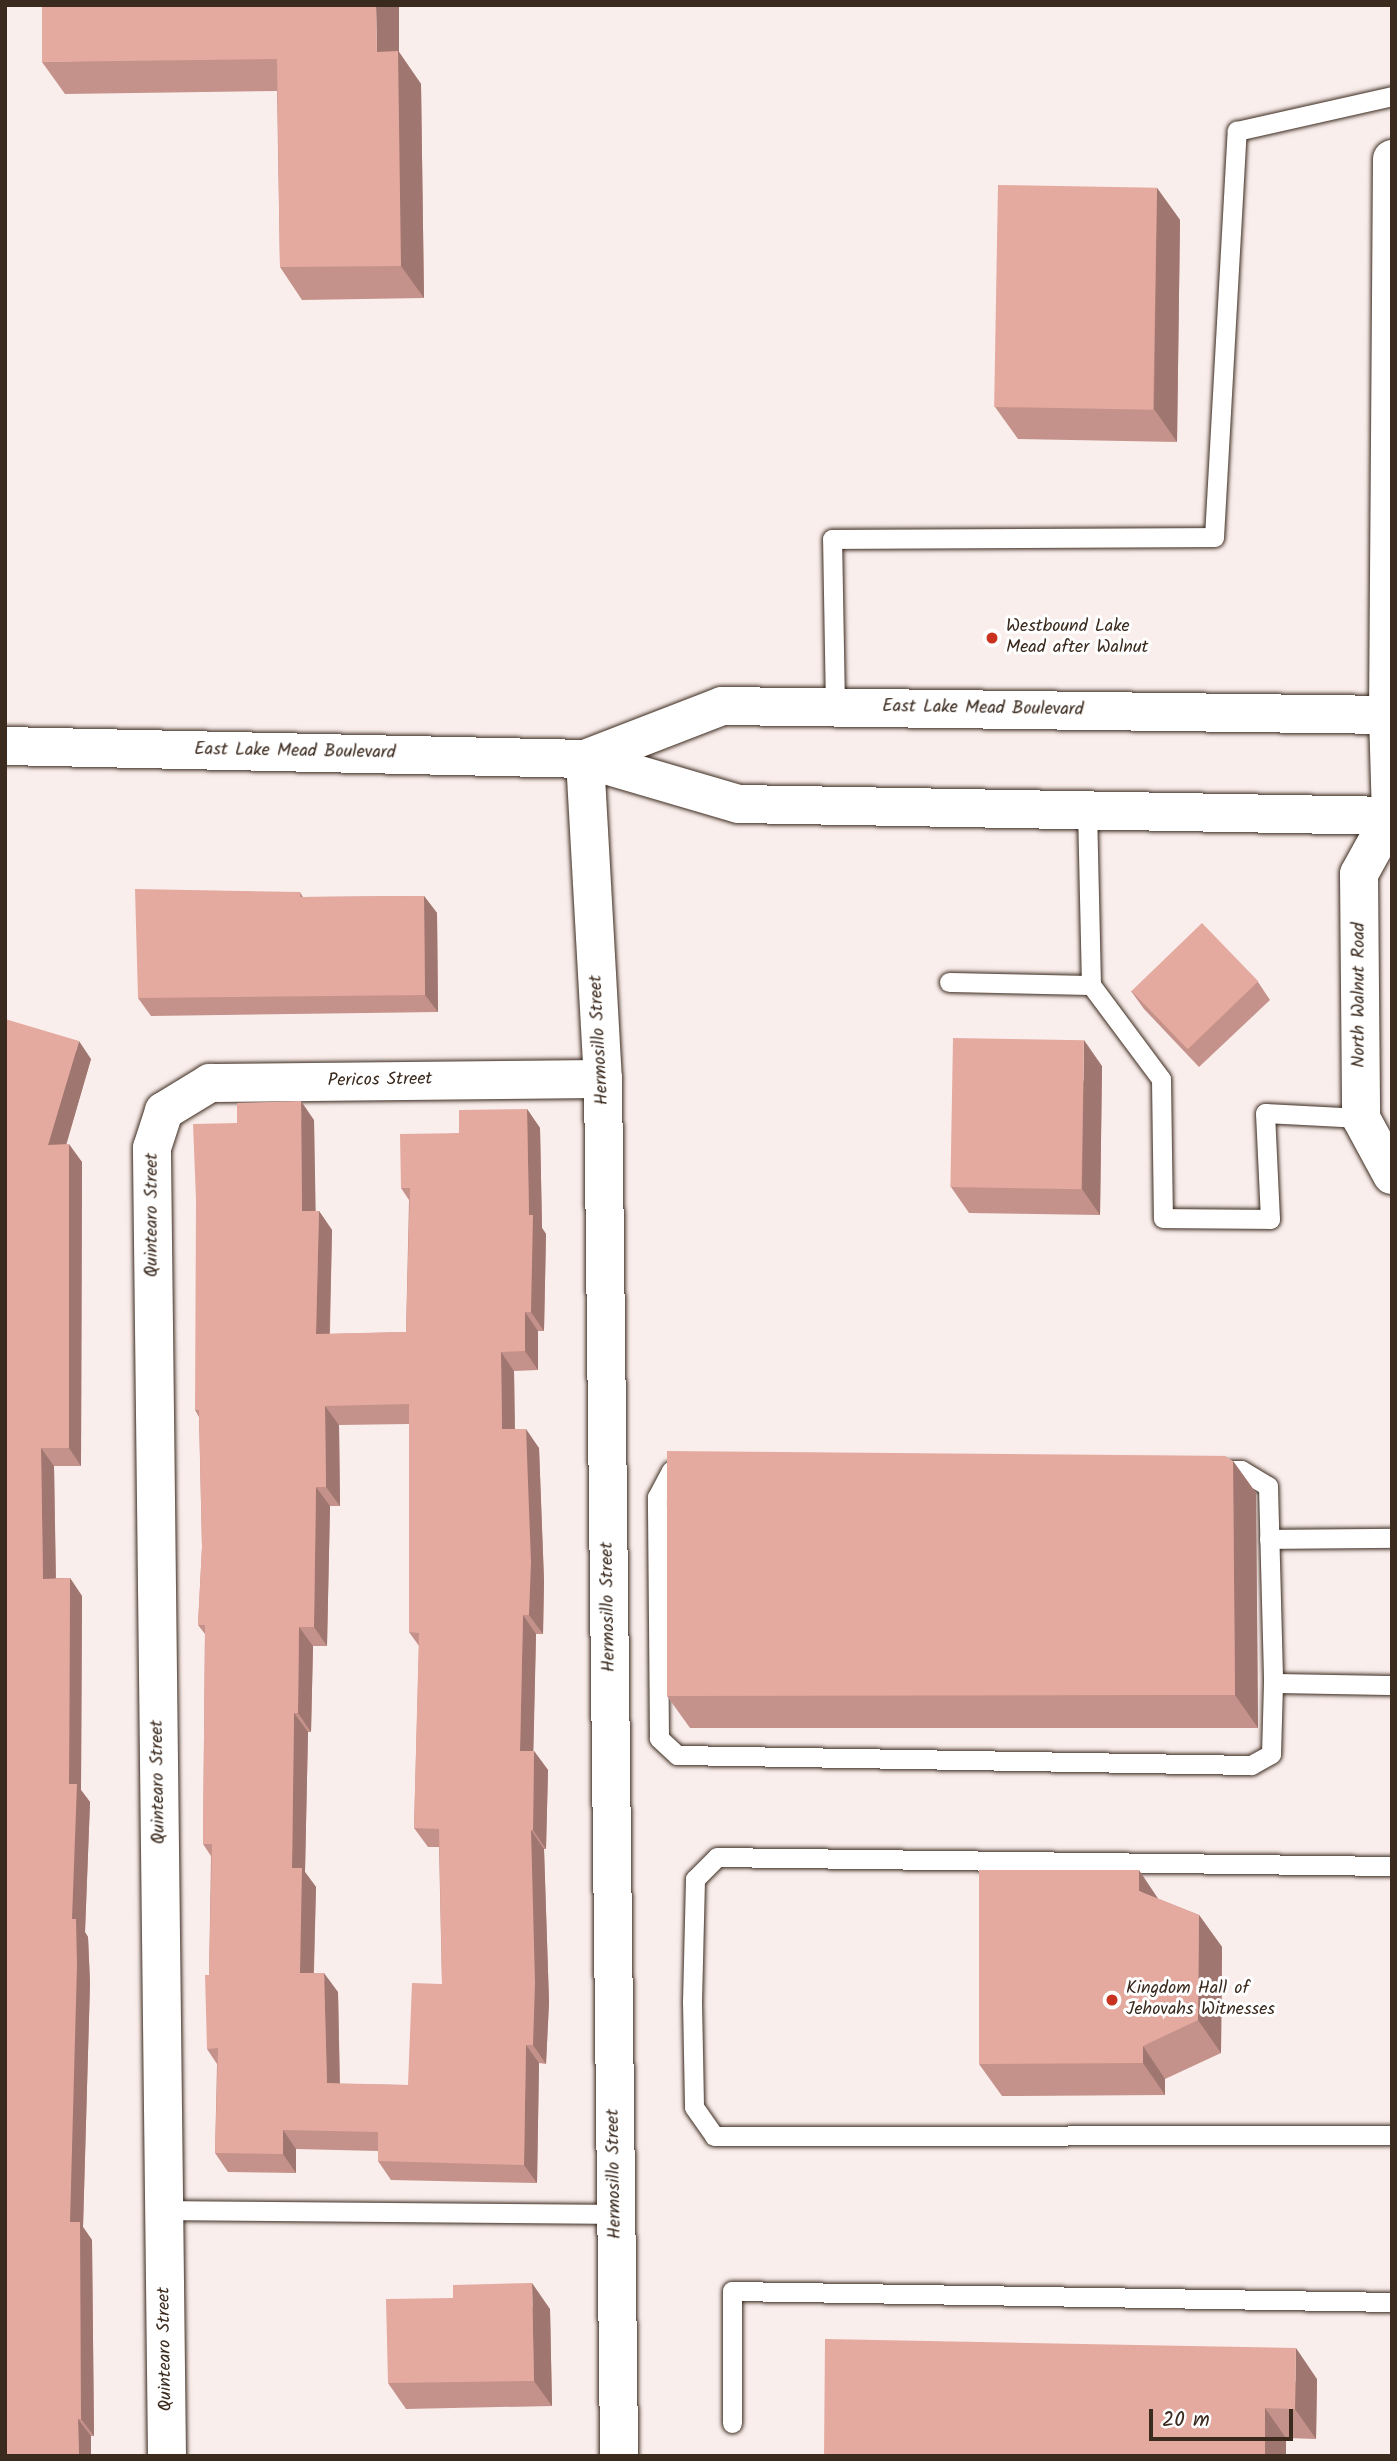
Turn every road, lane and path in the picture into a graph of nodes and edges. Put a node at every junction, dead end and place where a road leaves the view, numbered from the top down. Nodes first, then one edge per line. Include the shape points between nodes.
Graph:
1 (1392, 96) edge
2 (1392, 159) edge
3 (835, 707) junction
4 (1390, 715) edge
5 (5, 746) edge
6 (585, 759) junction
7 (1087, 812) junction
8 (1391, 816) edge
9 (949, 982) dead end
10 (1091, 985) junction
11 (603, 1079) junction
12 (164, 1111) joint
13 (1361, 1118) junction
14 (1392, 1175) edge
15 (1392, 1538) edge
16 (1269, 1539) junction
17 (1273, 1683) junction
18 (1392, 1685) edge
19 (1392, 1866) edge
20 (1392, 2135) edge
21 (163, 2210) junction
22 (616, 2214) junction
23 (1392, 2302) edge
24 (732, 2423) dead end
25 (167, 2456) edge
26 (619, 2456) edge

1 - 3 lane via 1237,131 1214,537 832,539
2 - 4 street
3 - 4 street, East Lake Mead Boulevard
3 - 6 street, East Lake Mead Boulevard via 722,706
4 - 8 street
5 - 6 street, East Lake Mead Boulevard
6 - 7 street, East Lake Mead Boulevard via 739,804
6 - 11 street, Hermosillo Street
7 - 8 street, East Lake Mead Boulevard
7 - 10 lane
8 - 13 street, North Walnut Road via 1359,874
9 - 10 lane
10 - 13 lane via 1161,1079 1163,1218 1270,1219 1265,1113
11 - 12 street, Pericos Street via 210,1083
11 - 22 street, Hermosillo Street
12 - 21 street, Quintearo Street via 152,1148
13 - 14 street, North Walnut Road
15 - 16 lane
16 - 17 lane
16 - 17 lane via 1268,1486 1241,1470 671,1471 657,1497 659,1738 677,1755 1251,1765 1271,1754
17 - 18 lane
19 - 20 lane via 717,1857 695,1879 692,2001 694,2107 714,2136
21 - 22 lane
21 - 25 street, Quintearo Street
22 - 26 street, Hermosillo Street
23 - 24 lane via 732,2291

